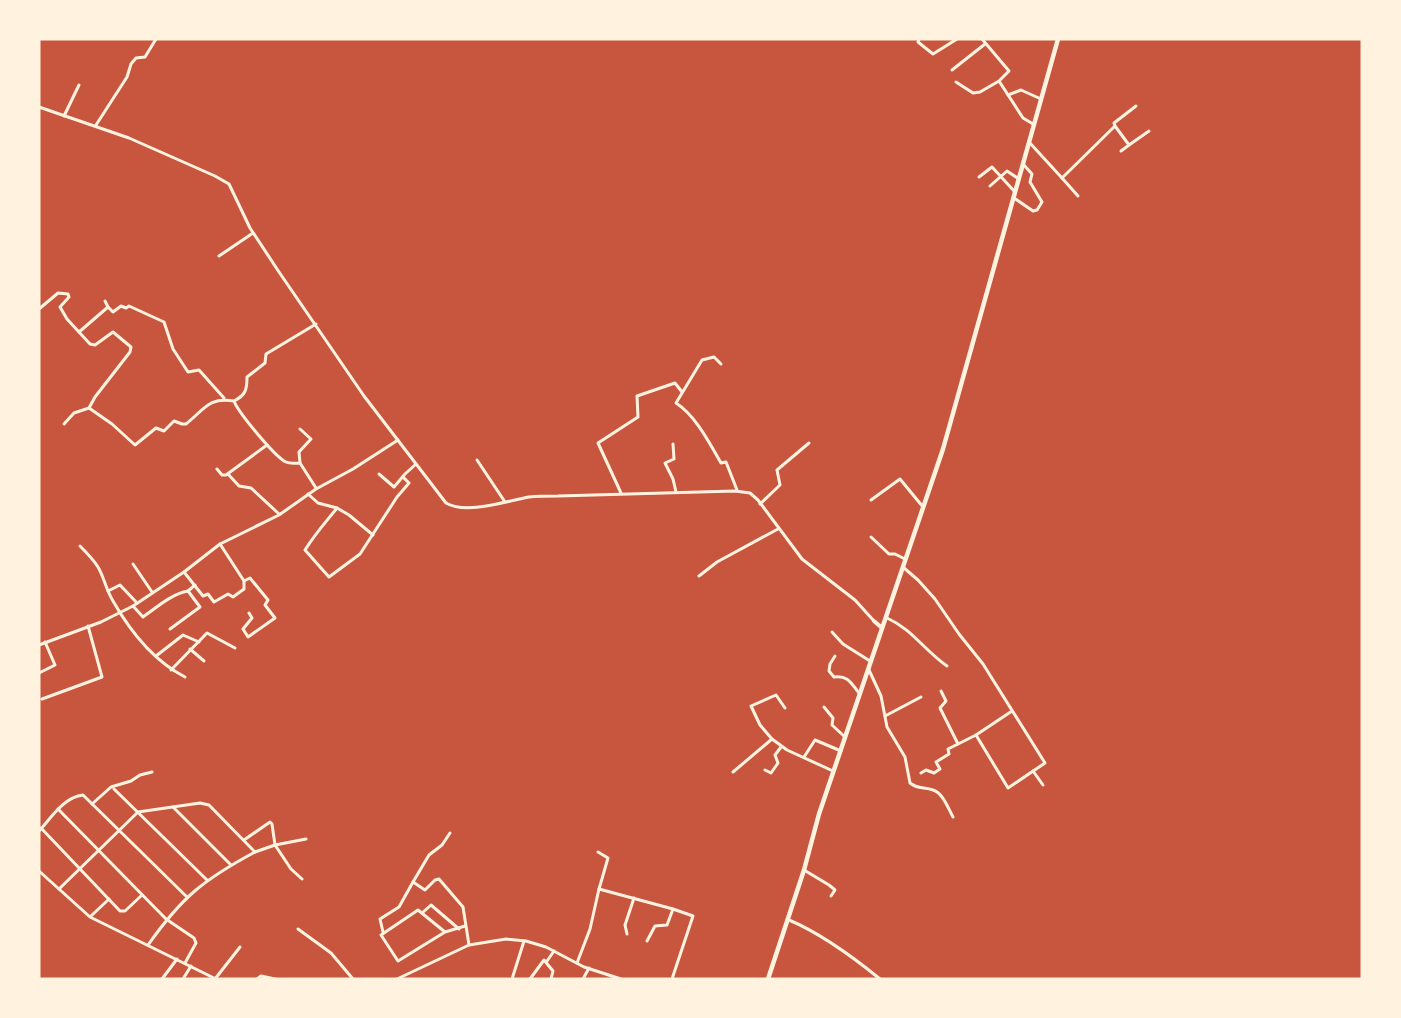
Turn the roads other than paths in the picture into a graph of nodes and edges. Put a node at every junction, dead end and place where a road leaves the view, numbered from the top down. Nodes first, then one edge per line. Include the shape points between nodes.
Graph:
1 (156, 39) edge
2 (919, 39) edge
3 (957, 39) edge
4 (982, 39) edge
5 (1058, 39) edge
6 (986, 44) junction
7 (951, 70) dead end
8 (999, 81) junction
9 (956, 82) dead end
10 (79, 85) dead end
11 (1008, 94) junction
12 (1041, 99) junction
13 (1136, 106) dead end
14 (39, 107) edge
15 (64, 116) junction
16 (1034, 124) junction
17 (96, 125) junction
18 (1115, 126) junction
19 (1149, 131) dead end
20 (1029, 142) junction
21 (1129, 145) junction
22 (1121, 151) dead end
23 (1023, 164) junction
24 (1000, 176) junction
25 (979, 177) dead end
26 (1019, 178) junction
27 (1062, 178) junction
28 (990, 186) dead end
29 (1015, 192) junction
30 (1078, 196) dead end
31 (1014, 198) junction
32 (253, 233) junction
33 (219, 256) dead end
34 (105, 301) dead end
35 (108, 307) junction
36 (39, 310) edge
37 (316, 324) junction
38 (79, 332) junction
39 (721, 364) dead end
40 (682, 392) junction
41 (225, 400) junction
42 (234, 401) junction
43 (89, 408) junction
44 (64, 424) dead end
45 (300, 429) dead end
46 (398, 440) junction
47 (809, 443) dead end
48 (267, 444) junction
49 (673, 444) dead end
50 (477, 460) dead end
51 (300, 464) junction
52 (416, 464) junction
53 (217, 469) dead end
54 (228, 474) junction
55 (379, 474) dead end
56 (403, 477) junction
57 (316, 489) junction
58 (737, 491) junction
59 (676, 492) junction
60 (621, 493) junction
61 (308, 494) junction
62 (871, 500) dead end
63 (505, 502) junction
64 (760, 504) junction
65 (923, 507) junction
66 (337, 508) junction
67 (279, 515) junction
68 (778, 529) junction
69 (373, 535) junction
70 (871, 537) dead end
71 (220, 544) junction
72 (80, 546) dead end
73 (906, 560) junction
74 (133, 564) dead end
75 (904, 568) junction
76 (184, 572) junction
77 (699, 576) dead end
78 (244, 581) junction
79 (195, 585) junction
80 (108, 591) junction
81 (188, 591) junction
82 (152, 592) junction
83 (137, 603) junction
84 (132, 606) junction
85 (120, 613) junction
86 (249, 613) dead end
87 (887, 618) junction
88 (874, 621) joint
89 (88, 626) junction
90 (883, 628) junction
91 (170, 629) dead end
92 (832, 632) dead end
93 (44, 642) junction
94 (199, 642) junction
95 (39, 645) edge
96 (235, 648) dead end
97 (190, 649) junction
98 (156, 656) junction
99 (835, 656) dead end
100 (204, 661) dead end
101 (872, 662) junction
102 (947, 666) dead end
103 (171, 670) junction
104 (868, 670) junction
105 (39, 673) edge
106 (185, 677) dead end
107 (941, 691) dead end
108 (861, 694) junction
109 (921, 697) dead end
110 (42, 699) dead end
111 (824, 707) dead end
112 (785, 708) dead end
113 (1012, 710) junction
114 (885, 716) junction
115 (976, 735) junction
116 (845, 737) junction
117 (772, 739) junction
118 (958, 744) junction
119 (781, 747) junction
120 (841, 751) junction
121 (804, 757) junction
122 (765, 770) dead end
123 (1033, 771) junction
124 (152, 772) dead end
125 (733, 772) dead end
126 (834, 772) junction
127 (921, 772) dead end
128 (1043, 785) dead end
129 (114, 789) dead end
130 (92, 804) junction
131 (172, 807) junction
132 (58, 809) junction
133 (138, 812) junction
134 (953, 817) dead end
135 (40, 830) edge
136 (118, 830) junction
137 (450, 833) dead end
138 (306, 839) dead end
139 (244, 840) junction
140 (276, 845) junction
141 (99, 850) junction
142 (255, 852) junction
143 (598, 852) dead end
144 (231, 865) junction
145 (79, 868) junction
146 (804, 870) junction
147 (39, 871) edge
148 (303, 879) dead end
149 (207, 880) junction
150 (413, 882) junction
151 (58, 889) junction
152 (599, 889) junction
153 (142, 895) junction
154 (831, 896) dead end
155 (187, 897) junction
156 (634, 898) junction
157 (109, 899) junction
158 (673, 909) junction
159 (422, 913) junction
160 (90, 917) junction
161 (166, 919) junction
162 (789, 920) junction
163 (465, 926) junction
164 (298, 929) dead end
165 (459, 929) junction
166 (383, 932) junction
167 (445, 932) junction
168 (627, 934) dead end
169 (524, 941) junction
170 (647, 941) dead end
171 (148, 945) junction
172 (469, 945) junction
173 (240, 947) dead end
174 (555, 951) junction
175 (177, 958) junction
176 (547, 962) junction
177 (185, 963) junction
178 (577, 963) junction
179 (191, 966) junction
180 (589, 968) junction
181 (612, 978) edge
182 (162, 979) edge
183 (183, 979) edge
184 (216, 979) edge
185 (257, 979) edge
186 (274, 979) edge
187 (353, 979) edge
188 (397, 979) edge
189 (512, 979) edge
190 (530, 979) edge
191 (551, 979) edge
192 (583, 979) edge
193 (621, 979) edge
194 (672, 979) edge
195 (768, 979) edge
196 (880, 979) edge

1 - 17 street via 145,57 136,58 131,64 127,77
2 - 3 street via 933,54
4 - 6 street
5 - 12 main road
6 - 7 street
6 - 8 street via 1009,70
8 - 9 street via 973,93
8 - 11 street
10 - 15 street
11 - 12 street via 1021,90
11 - 16 street via 1025,119
12 - 16 main road
13 - 18 street
14 - 15 street
15 - 17 street
16 - 20 main road
17 - 32 street via 225,181
18 - 21 street
18 - 27 street
19 - 21 street
20 - 23 main road
20 - 27 street
21 - 22 street
23 - 26 main road
23 - 31 street via 1032,174 1030,182 1042,202 1034,211
24 - 25 street via 992,167
24 - 26 street via 1007,171
24 - 28 street
24 - 29 street
26 - 29 main road
27 - 30 street
29 - 31 main road
31 - 65 main road
32 - 33 street
32 - 37 street
34 - 35 street
35 - 38 street
35 - 41 street via 113,312 129,306 164,322 173,349 188,372 199,370
36 - 38 street via 58,293 68,294 70,297 60,307
37 - 42 street via 266,354 265,363 248,377 244,394
37 - 46 street
38 - 43 street via 93,345 115,332 131,349
39 - 40 street via 714,357 702,360
40 - 58 street via 676,403 721,462 726,462
40 - 60 street via 675,383 637,396 638,417 598,443
41 - 42 street
41 - 43 street via 208,404 186,424 174,421 164,431 156,429 136,445
42 - 48 street
43 - 44 street via 74,413
45 - 51 street via 311,439 299,452
46 - 52 street
46 - 57 street
47 - 64 street via 777,470 780,485
48 - 51 street via 285,462
48 - 54 street
49 - 59 street via 674,459 665,463
50 - 63 street
51 - 57 street
52 - 56 street
52 - 63 street via 450,506 468,508
53 - 54 street via 223,476
54 - 67 street via 239,486 251,488
55 - 56 street via 394,487
56 - 69 street via 410,483
57 - 61 street
58 - 59 street
58 - 64 street via 750,493
59 - 60 street
60 - 63 street
61 - 66 street via 318,503
61 - 67 street
62 - 65 street via 900,479
64 - 68 street
65 - 73 main road
66 - 69 street
66 - 69 street via 305,550 328,578 360,554
67 - 71 street
68 - 77 street
68 - 88 street via 802,559 855,600
70 - 73 street via 889,554
71 - 76 street
71 - 78 street
72 - 80 street via 96,564
73 - 75 main road
74 - 82 street
75 - 87 main road
75 - 113 street via 935,599
76 - 79 street
76 - 82 street
78 - 79 street via 244,589 233,597 227,594 214,602
78 - 86 street via 250,579 268,600 265,605 275,618 248,637 243,629 252,618
79 - 81 street
80 - 83 street via 120,585
80 - 85 street
81 - 84 street via 143,617
81 - 91 street via 200,607
82 - 83 street
83 - 84 street
84 - 85 street
85 - 89 street
85 - 98 street
87 - 90 main road
87 - 102 street via 906,628
88 - 90 street
89 - 93 street
89 - 110 street via 102,677
90 - 101 main road
92 - 101 street
93 - 95 street
93 - 105 street via 55,665
94 - 96 street via 207,633
94 - 97 street
94 - 98 street via 183,635
97 - 100 street
97 - 103 street
98 - 103 street
99 - 108 street via 829,671 834,677 845,678
101 - 104 main road
103 - 106 street
104 - 108 main road
104 - 114 street via 881,696
107 - 118 street via 946,701 939,707
108 - 116 main road
109 - 114 street
111 - 116 street via 833,718 832,725
112 - 117 street via 776,695 751,706
113 - 115 street
113 - 123 street via 1045,761
114 - 134 street via 887,727 904,753 910,783 935,791
115 - 118 street
115 - 123 street via 1008,788
116 - 120 main road
117 - 119 street
117 - 125 street
118 - 127 street via 937,762 939,769
119 - 121 street
119 - 122 street via 775,755 779,763 771,773
120 - 121 street via 815,740
120 - 126 main road
121 - 126 street
123 - 128 street
124 - 130 street via 111,787
126 - 146 main road
129 - 133 street
130 - 132 street via 80,794
130 - 136 street
131 - 133 street
131 - 139 street via 209,805
131 - 144 street
132 - 135 street
132 - 141 street
133 - 136 street
133 - 149 street
135 - 145 street
136 - 141 street
136 - 155 street
137 - 150 street via 429,855
138 - 140 street
139 - 140 street via 270,822
139 - 142 street
140 - 142 street
140 - 148 street via 291,869
141 - 145 street
141 - 153 street
142 - 144 street
143 - 152 street via 608,858
144 - 149 street
145 - 151 street
145 - 157 street
146 - 154 street via 835,890
146 - 162 main road
147 - 151 street
149 - 155 street
150 - 163 street via 425,890 439,879 463,907
150 - 166 street via 399,907 380,920
151 - 160 street
152 - 156 street
152 - 178 street
153 - 157 street via 124,912
153 - 161 street
155 - 161 street
156 - 158 street
156 - 168 street via 625,925
157 - 160 street
158 - 170 street via 667,926 655,926
158 - 194 street via 693,918
159 - 165 street via 431,905
159 - 166 street via 417,910
159 - 167 street
160 - 171 street
161 - 171 street
161 - 177 street via 196,940
162 - 195 main road
162 - 196 street via 849,954
163 - 165 street
163 - 172 street
164 - 187 street via 331,953
165 - 167 street
166 - 167 street via 381,935 397,961
169 - 172 street
169 - 174 street
169 - 189 street
171 - 175 street
172 - 188 street
173 - 184 street
174 - 176 street
174 - 178 street
175 - 177 street
175 - 182 street
176 - 190 street via 542,961
176 - 191 street via 553,971
177 - 179 street
178 - 180 street
179 - 183 street
179 - 184 street
180 - 181 street
180 - 192 street
181 - 193 street
185 - 186 street

